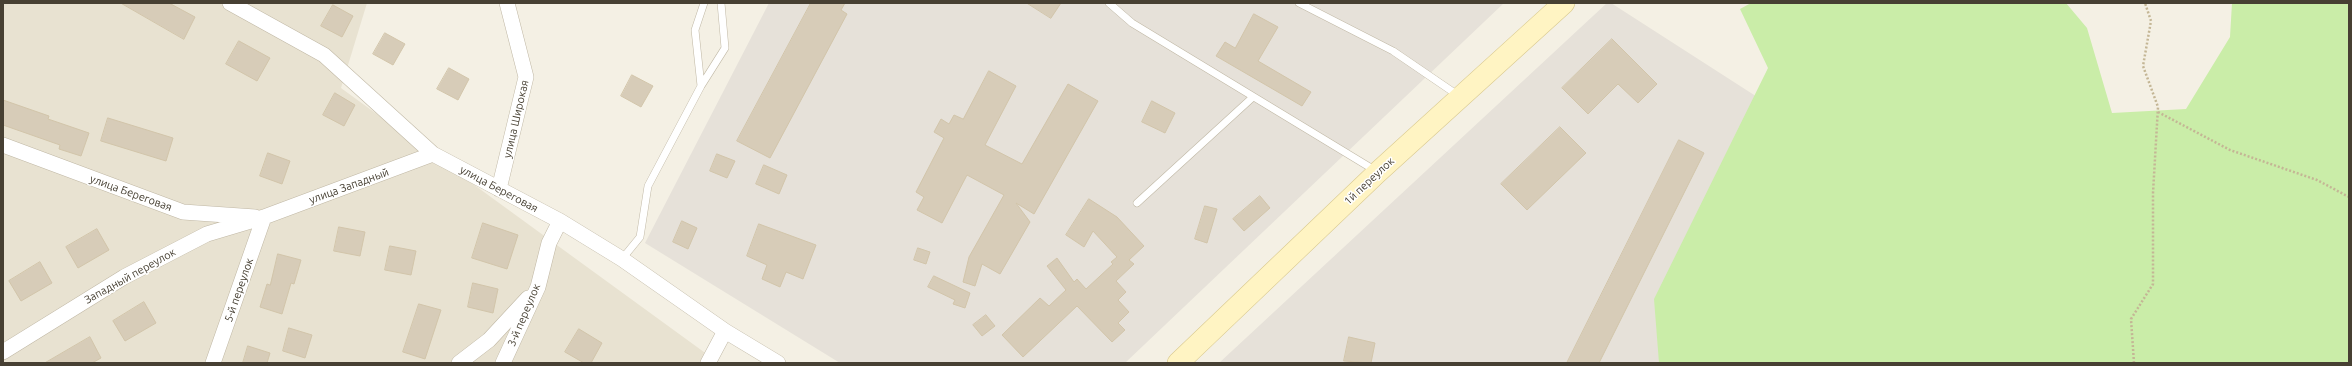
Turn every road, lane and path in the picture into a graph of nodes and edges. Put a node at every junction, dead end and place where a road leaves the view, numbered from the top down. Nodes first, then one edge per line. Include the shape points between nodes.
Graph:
1 (230, 3) edge
2 (507, 3) edge
3 (704, 3) edge
4 (721, 3) edge
5 (1109, 3) edge
6 (1299, 3) edge
7 (1564, 3) edge
8 (2145, 3) edge
9 (701, 86) junction
10 (1253, 97) junction
11 (1460, 97) junction
12 (2158, 112) junction
13 (3, 145) edge
14 (433, 154) junction
15 (1378, 172) junction
16 (499, 189) junction
17 (2349, 197) edge
18 (1137, 203) dead end
19 (264, 218) junction
20 (560, 221) junction
21 (622, 259) junction
22 (538, 287) junction
23 (726, 331) junction
24 (3, 352) edge
25 (213, 363) edge
26 (459, 363) edge
27 (503, 363) edge
28 (708, 363) edge
29 (778, 363) edge
30 (1178, 363) edge
31 (2134, 363) edge

1 - 14 street, улица Береговая via 324,55
2 - 16 street, улица Широкая via 526,77
3 - 9 lane via 695,30
4 - 9 lane via 725,48
5 - 10 lane via 1132,23
6 - 11 lane via 1394,51
7 - 11 street, 1й переулок
8 - 12 path via 2151,21 2143,66
9 - 21 lane via 648,186 640,237
10 - 15 lane
10 - 18 lane
11 - 15 street, 1й переулок
12 - 17 path via 2230,150 2317,180
12 - 31 path via 2152,193 2152,284 2131,319
13 - 19 street, улица Береговая via 183,212
14 - 16 street, улица Береговая
14 - 19 street, улица Западный
15 - 30 street, 1й переулок
16 - 20 street, улица Береговая
19 - 24 street, Западный переулок via 207,234 124,277
19 - 25 street, 5-й переулок
20 - 21 street, улица Береговая
20 - 22 street, 3-й переулок via 549,243
21 - 23 street, улица Береговая
22 - 26 street via 489,340
22 - 27 street, 3-й переулок
23 - 28 street
23 - 29 street, улица Береговая

